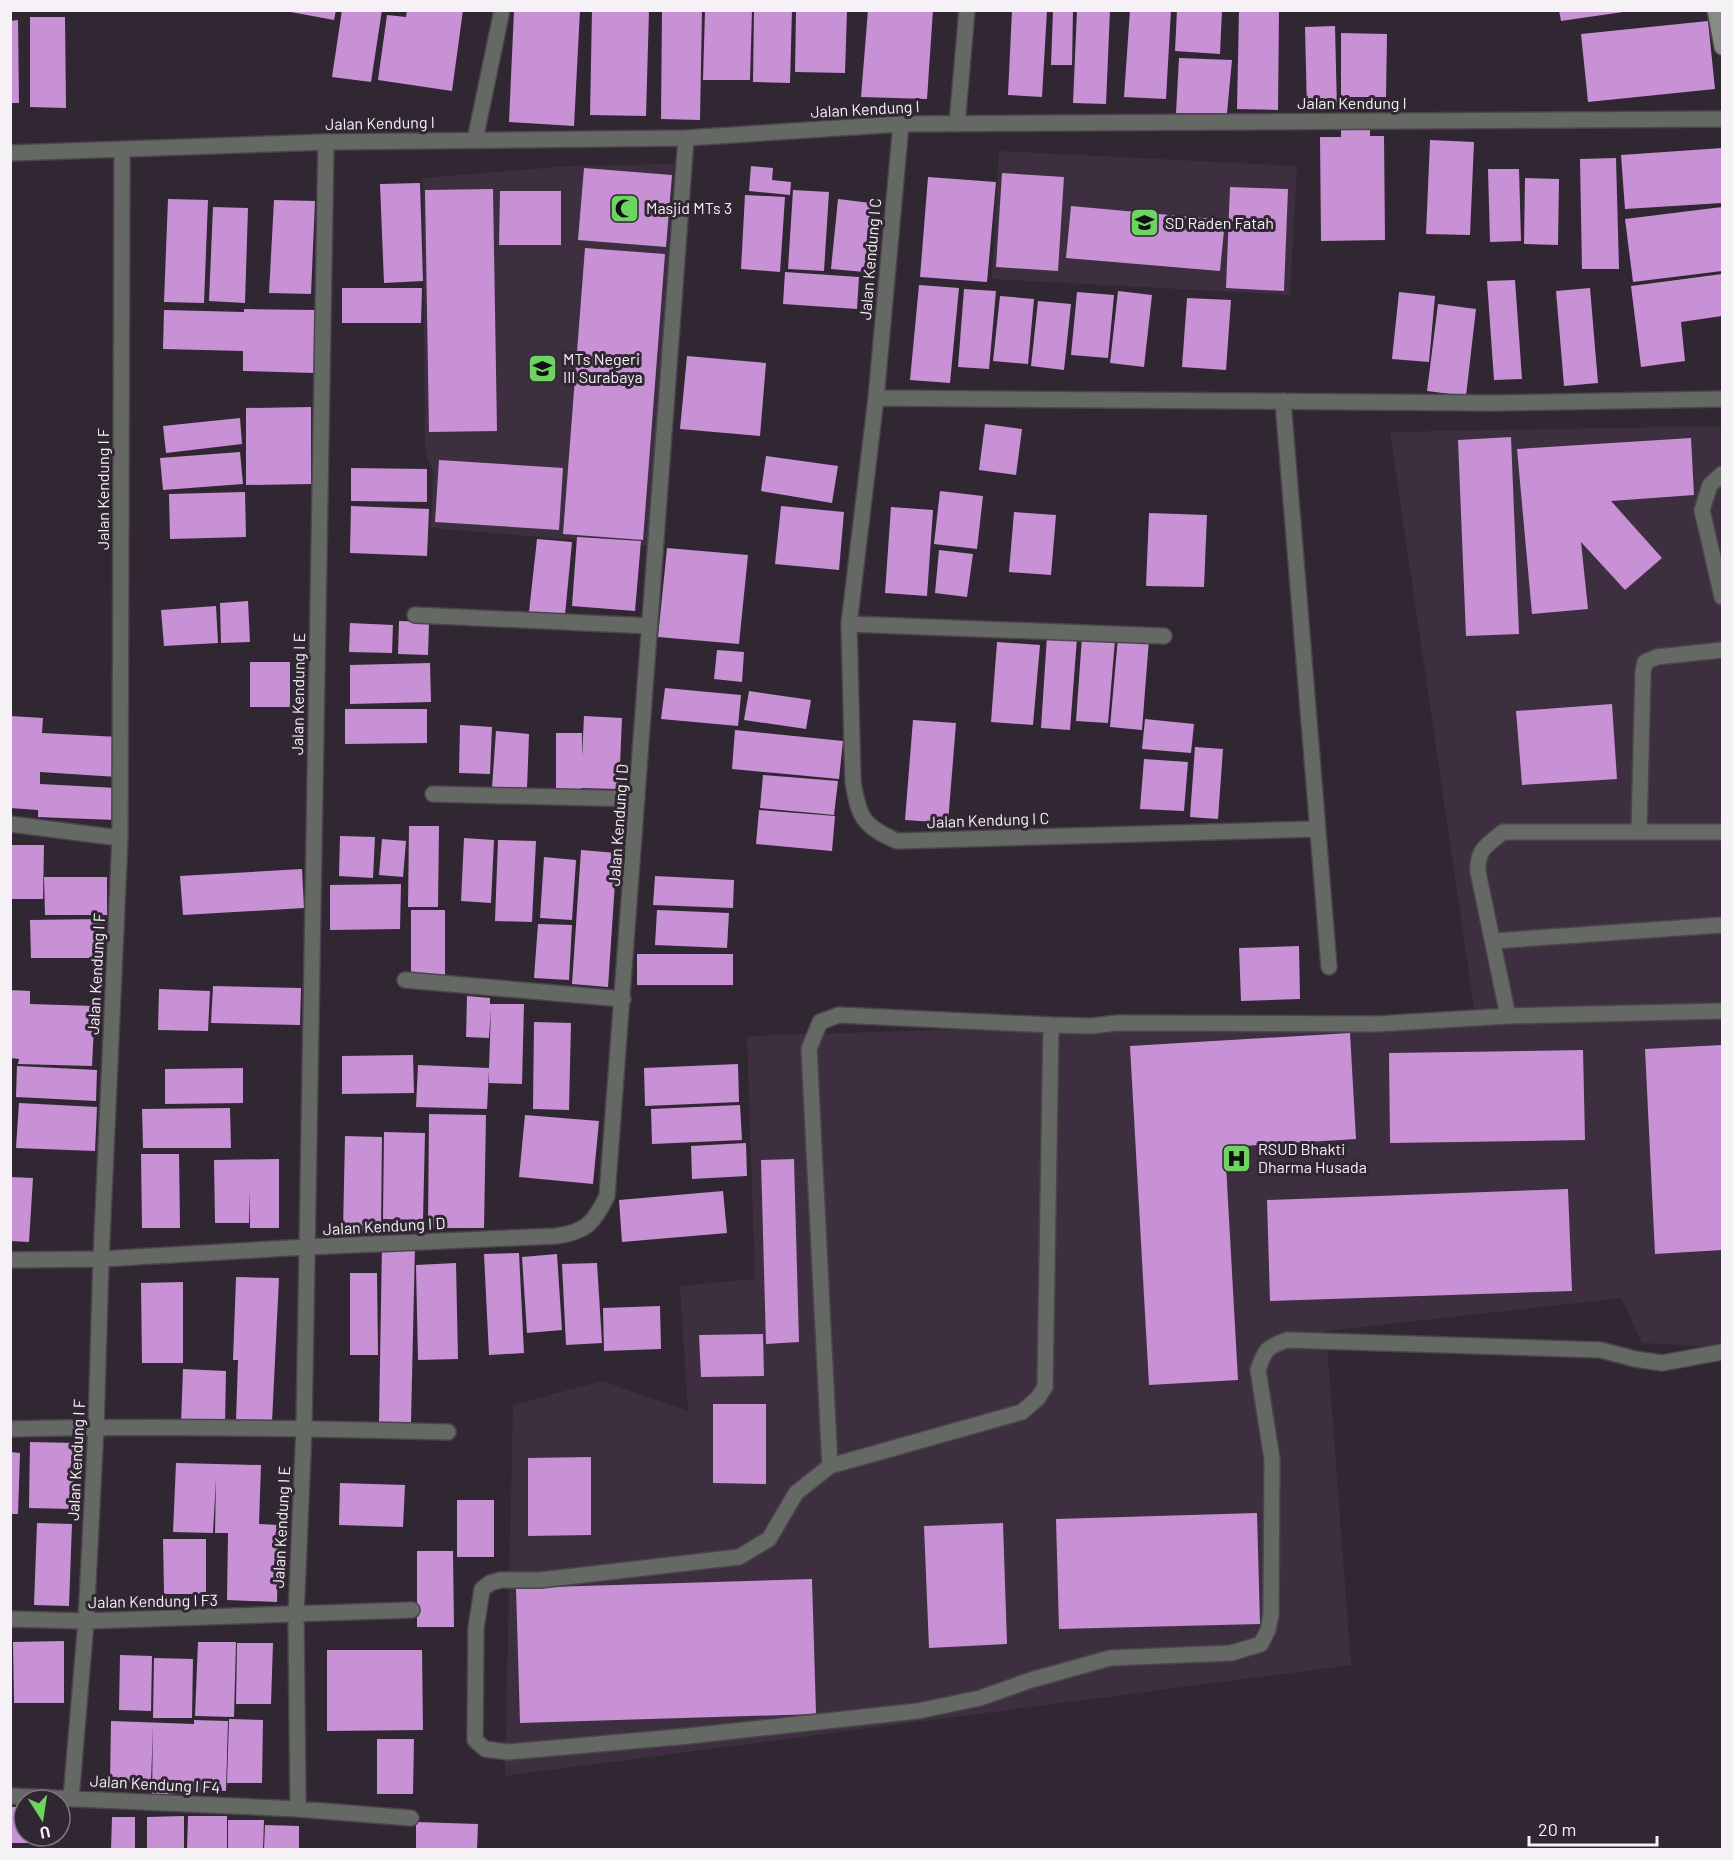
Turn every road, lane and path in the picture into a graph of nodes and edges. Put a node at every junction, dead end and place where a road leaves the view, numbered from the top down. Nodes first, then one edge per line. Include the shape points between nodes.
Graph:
1 (502, 10) edge
2 (967, 10) edge
3 (1715, 10) edge
4 (1722, 47) edge
5 (1722, 119) edge
6 (901, 124) junction
7 (957, 124) junction
8 (686, 138) junction
9 (475, 140) junction
10 (326, 142) junction
11 (122, 150) junction
12 (10, 153) edge
13 (876, 398) junction
14 (1722, 399) edge
15 (1284, 401) junction
16 (1722, 474) edge
17 (1722, 597) edge
18 (415, 615) dead end
19 (849, 624) junction
20 (650, 626) junction
21 (1164, 636) dead end
22 (1722, 650) edge
23 (433, 794) dead end
24 (638, 799) junction
25 (10, 824) edge
26 (1317, 829) junction
27 (1639, 832) junction
28 (1722, 832) edge
29 (120, 838) junction
30 (1722, 925) edge
31 (1493, 941) junction
32 (1329, 967) dead end
33 (405, 980) dead end
34 (623, 999) junction
35 (1722, 1011) edge
36 (1508, 1016) junction
37 (1051, 1025) junction
38 (307, 1247) junction
39 (101, 1259) junction
40 (10, 1260) edge
41 (1722, 1352) edge
42 (96, 1427) junction
43 (304, 1428) junction
44 (10, 1429) edge
45 (448, 1432) dead end
46 (830, 1466) junction
47 (412, 1610) dead end
48 (296, 1615) junction
49 (10, 1619) edge
50 (87, 1621) junction
51 (72, 1788) edge
52 (72, 1798) edge
53 (298, 1809) junction
54 (411, 1818) dead end

1 - 9 street
2 - 7 street
3 - 4 main road
5 - 7 street, Jalan Kendung I
6 - 7 street, Jalan Kendung I
6 - 8 street, Jalan Kendung I
6 - 13 street, Jalan Kendung I C
8 - 9 street, Jalan Kendung I
8 - 20 street, Jalan Kendung I D
9 - 10 street, Jalan Kendung I
10 - 11 street, Jalan Kendung I
10 - 38 street, Jalan Kendung I E
11 - 12 street, Jalan Kendung I
11 - 29 street, Jalan Kendung I F
13 - 15 street
13 - 19 street, Jalan Kendung I C
14 - 15 street
15 - 26 street
16 - 17 street via 1710,485 1702,510
18 - 20 street
19 - 21 street
19 - 26 street, Jalan Kendung I C via 856,803 867,824 897,841
20 - 24 street, Jalan Kendung I D
22 - 27 street via 1645,662
23 - 24 street
24 - 34 street, Jalan Kendung I D
25 - 29 street
26 - 32 street
27 - 28 street
27 - 31 street via 1503,832 1483,848 1478,860
29 - 39 street, Jalan Kendung I F
30 - 31 street
31 - 36 street
33 - 34 street
34 - 38 street, Jalan Kendung I D via 608,1197 578,1232
35 - 36 street
36 - 37 street via 1377,1024
37 - 46 street via 1045,1387 1023,1412
37 - 46 street via 839,1015 820,1022 809,1049
38 - 39 street
38 - 43 street, Jalan Kendung I E
39 - 40 street
39 - 42 street, Jalan Kendung I F
41 - 46 street via 1662,1363 1601,1350 1530,1346 1287,1340 1271,1345 1258,1370 1272,1459 1271,1615 1261,1644 1231,1653 1110,1658 980,1698 918,1711 508,1752 485,1749 475,1740 476,1628 482,1589 501,1580 540,1580 740,1557 769,1539 796,1493
42 - 43 street
42 - 44 street
42 - 50 street, Jalan Kendung I F
43 - 45 street
43 - 48 street, Jalan Kendung I E
47 - 48 street, Jalan Kendung I F3
48 - 50 street, Jalan Kendung I F3
48 - 53 street, Jalan Kendung I E
49 - 50 street, Jalan Kendung I F3
50 - 51 street, Jalan Kendung I F
52 - 53 street, Jalan Kendung I F4
53 - 54 street, Jalan Kendung I F4

